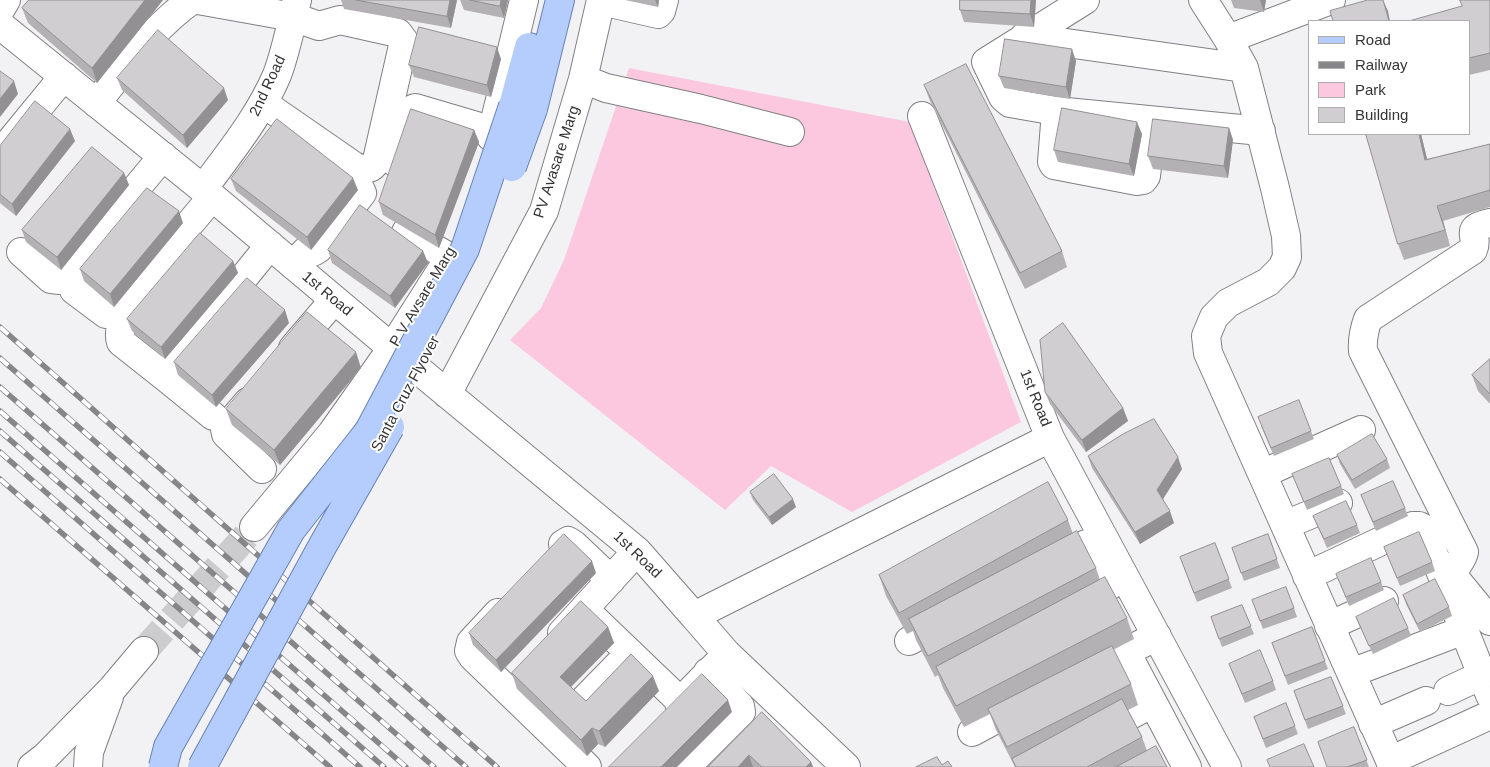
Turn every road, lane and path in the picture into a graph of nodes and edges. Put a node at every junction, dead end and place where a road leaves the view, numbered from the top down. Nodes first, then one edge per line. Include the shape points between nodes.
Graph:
1 (6, 0) edge
2 (192, 0) edge
3 (198, 0) edge
4 (524, 0) edge
5 (541, 0) edge
6 (560, 0) edge
7 (601, 0) edge
8 (664, 0) edge
9 (1084, 0) edge
10 (1203, 0) edge
11 (1332, 0) edge
12 (294, 8) edge
13 (0, 10) edge
14 (0, 25) edge
15 (1024, 37) junction
16 (1228, 39) junction
17 (1244, 68) junction
18 (64, 76) junction
19 (583, 79) junction
20 (96, 103) junction
21 (261, 107) junction
22 (523, 108) junction
23 (1056, 111) junction
24 (922, 116) dead end
25 (1152, 121) junction
26 (493, 131) junction
27 (1261, 131) junction
28 (790, 132) dead end
29 (0, 154) edge
30 (163, 156) junction
31 (393, 168) edge
32 (208, 193) junction
33 (132, 206) edge
34 (1490, 223) edge
35 (186, 243) dead end
36 (270, 245) junction
37 (21, 252) dead end
38 (446, 262) junction
39 (302, 273) junction
40 (334, 300) junction
41 (392, 348) junction
42 (164, 376) junction
43 (447, 394) junction
44 (213, 416) dead end
45 (1266, 417) edge
46 (1241, 428) junction
47 (1362, 430) dead end
48 (1050, 438) junction
49 (262, 469) dead end
50 (1262, 474) junction
51 (1338, 503) edge
52 (1285, 525) junction
53 (254, 527) tunnel mouth
54 (1094, 540) junction
55 (637, 551) junction
56 (1060, 558) edge
57 (544, 564) edge
58 (1307, 576) junction
59 (611, 580) junction
60 (1112, 591) junction
61 (518, 592) edge
62 (1384, 601) edge
63 (1086, 604) edge
64 (968, 608) edge
65 (584, 609) junction
66 (694, 616) junction
67 (1490, 621) edge
68 (1329, 626) junction
69 (1464, 630) junction
70 (909, 640) dead end
71 (1141, 644) junction
72 (547, 650) edge
73 (144, 651) tunnel mouth
74 (630, 653) junction
75 (718, 663) junction
76 (528, 671) edge
77 (1351, 674) junction
78 (1486, 685) edge
79 (112, 689) junction
80 (509, 692) junction
81 (584, 700) edge
82 (680, 701) junction
83 (1153, 703) junction
84 (1490, 715) edge
85 (661, 721) edge
86 (1373, 724) junction
87 (972, 732) dead end
88 (1175, 761) edge
89 (1391, 764) edge
90 (32, 767) edge
91 (88, 767) edge
92 (163, 767) edge
93 (202, 767) edge
94 (587, 767) edge
95 (686, 767) edge
96 (846, 767) edge
97 (1033, 767) edge
98 (1227, 767) edge

1 - 13 street
2 - 20 street via 161,25
3 - 12 street
4 - 26 street, P V Avsare Marg
5 - 22 main road
6 - 22 main road, Santa Cruz Flyover
7 - 8 street via 658,14
7 - 19 street, PV Avasare Marg
9 - 15 street
10 - 16 street
11 - 16 street
12 - 21 street, 2nd Road via 277,74
12 - 21 street via 319,26 340,20 402,36 404,40 377,160 374,166 360,169
14 - 18 street, 1st Road
15 - 17 street
15 - 23 street via 986,62 1003,97 1010,103
16 - 17 street
17 - 27 street
18 - 20 street, 1st Road
18 - 29 street
19 - 28 street via 606,88
19 - 43 street, PV Avasare Marg via 544,211
20 - 30 street, 1st Road
21 - 32 street, 2nd Road
21 - 39 street via 362,190 361,196 318,249 306,251
22 - 92 main road, bridge via 465,249 369,431 291,530 168,747
22 - 93 main road, Santa Cruz Flyover, bridge via 488,233 398,414
23 - 25 street
23 - 25 street via 1054,165 1137,181 1146,176
24 - 48 street, 1st Road
25 - 27 street
26 - 31 street via 415,108 408,115
26 - 38 street, P V Avsare Marg via 455,246
27 - 46 street via 1288,257 1268,282 1228,303 1214,318 1206,336 1208,353
30 - 32 street, 1st Road
30 - 37 street via 60,280 51,279
32 - 33 street, 2nd Road via 116,312 106,314 74,290 73,284
32 - 36 street, 1st Road
34 - 67 street via 1475,228 1473,250 1368,319 1362,340 1363,351 1464,552 1454,577
35 - 42 street via 124,321 119,335 121,342
36 - 39 street, 1st Road
36 - 42 street
38 - 39 street via 389,226 362,215
38 - 41 street, P V Avsare Marg
39 - 40 street, 1st Road
40 - 41 street, 1st Road
40 - 49 street via 226,429 226,434
41 - 43 street, 1st Road
41 - 53 street, P V Avsare Marg via 332,433
42 - 44 street
43 - 55 street, 1st Road
45 - 46 street
46 - 50 street
47 - 50 street
48 - 54 street
48 - 66 street, 1st Road
50 - 52 street
51 - 52 street
52 - 58 street
54 - 56 street
54 - 60 street
54 - 71 street
55 - 59 street
55 - 66 street, 1st Road
57 - 59 street via 564,542 568,542
58 - 68 street
58 - 69 street via 1419,526 1423,528 1432,582
59 - 65 street
60 - 63 street
60 - 71 street
61 - 80 street via 469,647 473,657
62 - 68 street
64 - 70 street
65 - 72 street
65 - 74 street
66 - 75 street
68 - 77 street
69 - 77 street
69 - 78 street
71 - 83 street
71 - 87 street
71 - 98 street
73 - 79 street
74 - 81 street
74 - 82 street
75 - 82 street
75 - 95 street via 742,710
75 - 96 street
76 - 80 street
77 - 86 street
78 - 86 street via 1437,696
79 - 90 street
79 - 91 street via 89,752
80 - 94 street
82 - 85 street
83 - 88 street
83 - 97 street
84 - 89 street
86 - 89 street

